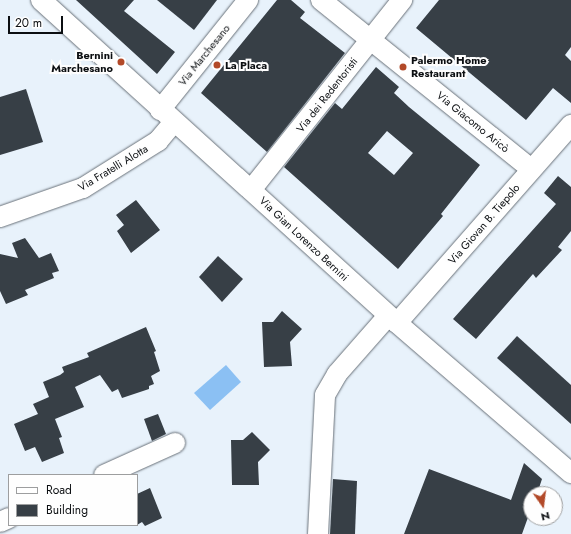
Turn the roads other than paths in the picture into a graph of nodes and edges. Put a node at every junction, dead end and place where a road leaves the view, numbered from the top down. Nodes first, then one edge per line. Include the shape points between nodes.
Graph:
1 (42, 0) edge
2 (248, 0) edge
3 (321, 0) edge
4 (402, 0) edge
5 (370, 40) junction
6 (167, 116) junction
7 (571, 125) edge
8 (531, 169) junction
9 (251, 190) junction
10 (0, 217) edge
11 (393, 320) junction
12 (175, 443) dead end
13 (571, 473) edge
14 (106, 474) edge
15 (318, 534) edge

1 - 6 street, Via Gian Lorenzo Bernini
2 - 6 street, Via Marchesano
3 - 5 street, Via Giacomo Aricò
4 - 5 street, Via dei Redentoristi
5 - 8 street, Via Giacomo Aricò
5 - 9 street, Via dei Redentoristi
6 - 9 street, Via Gian Lorenzo Bernini
6 - 10 street, Via Fratelli Alotta via 158,141 83,188
7 - 8 street, Via Giovan B. Tiepolo
8 - 11 street, Via Giovan B. Tiepolo
9 - 11 street, Via Gian Lorenzo Bernini
11 - 13 street, Via Gian Lorenzo Bernini
11 - 15 street, Via Giovan B. Tiepolo via 337,374 325,395
12 - 14 street

